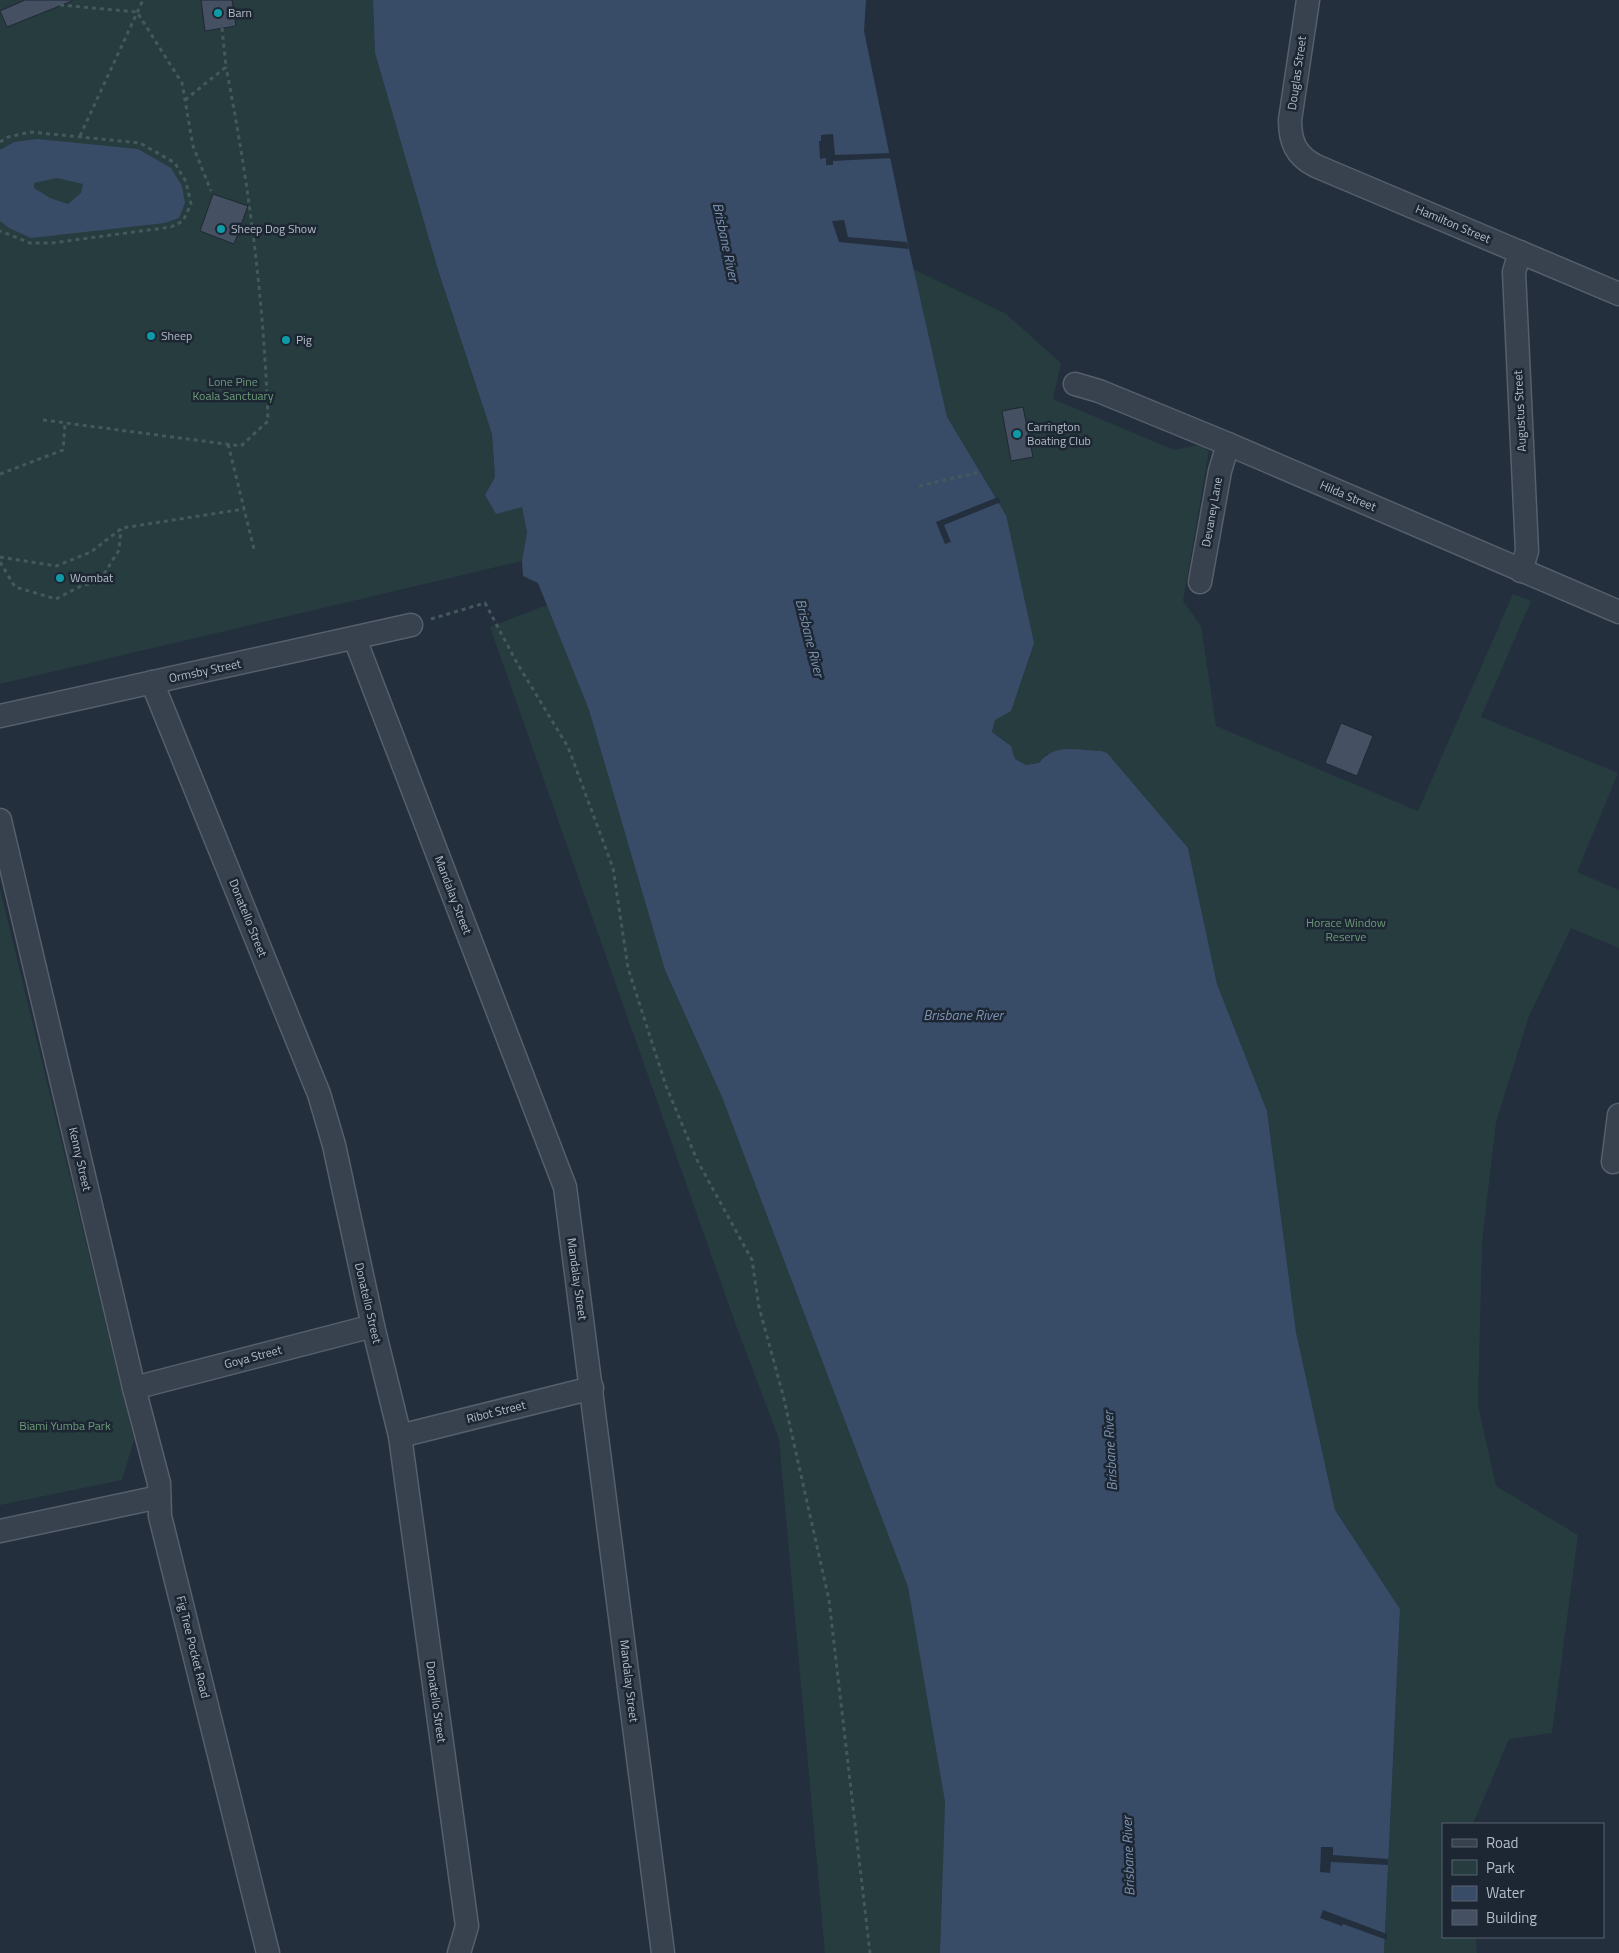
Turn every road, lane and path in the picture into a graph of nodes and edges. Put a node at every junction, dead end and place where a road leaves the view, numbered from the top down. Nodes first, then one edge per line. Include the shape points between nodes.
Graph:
1 (143, 0) edge
2 (1308, 0) edge
3 (60, 6) dead end
4 (138, 12) junction
5 (222, 28) dead end
6 (226, 67) junction
7 (185, 100) junction
8 (80, 136) junction
9 (0, 142) edge
10 (1293, 145) joint
11 (211, 191) dead end
12 (0, 231) edge
13 (1520, 252) junction
14 (1619, 294) edge
15 (1075, 384) dead end
16 (43, 420) dead end
17 (65, 423) junction
18 (228, 444) junction
19 (1228, 444) junction
20 (980, 472) dead end
21 (0, 474) edge
22 (919, 486) dead end
23 (244, 509) junction
24 (122, 528) junction
25 (254, 549) dead end
26 (0, 557) edge
27 (0, 562) edge
28 (1521, 570) junction
29 (1200, 582) dead end
30 (1619, 612) edge
31 (411, 625) joint
32 (355, 639) junction
33 (152, 682) junction
34 (0, 716) edge
35 (0, 820) edge
36 (1619, 1114) edge
37 (1613, 1162) dead end
38 (373, 1326) junction
39 (134, 1388) junction
40 (592, 1388) junction
41 (400, 1436) junction
42 (159, 1497) junction
43 (0, 1531) edge
44 (268, 1953) edge
45 (459, 1953) edge
46 (663, 1953) edge
47 (870, 1953) edge

1 - 4 path
2 - 10 street, Douglas Street via 1290,120
3 - 4 path
4 - 7 path via 182,83
4 - 8 path
5 - 6 path
6 - 7 path
6 - 18 path via 244,156 258,274 268,420 242,446
7 - 11 path via 193,146
8 - 9 path via 31,132
8 - 12 path via 140,143 175,163 186,182 191,204 183,221 171,227 52,242 30,243
10 - 13 street, Hamilton Street via 1301,156 1316,166
13 - 14 street, Hamilton Street
13 - 28 street, Augustus Street via 1514,272 1527,551
15 - 19 street, Hilda Street
16 - 17 path
17 - 18 path
17 - 21 path via 63,450
18 - 23 path
19 - 28 street, Hilda Street
19 - 29 street, Devaney Lane
20 - 22 path
23 - 24 path
23 - 25 path
24 - 26 path via 91,552 56,566
24 - 27 path via 119,550 99,582 81,586 56,599 16,587
28 - 30 street, Hilda Street
31 - 32 street, Ormsby Street
31 - 47 path via 485,603 517,664 568,747 613,868 628,968 666,1086 697,1160 752,1260 759,1307 783,1395 829,1600
32 - 33 street, Ormsby Street
32 - 40 street, Mandalay Street via 565,1187
33 - 34 street, Ormsby Street
33 - 38 street, Donatello Street via 320,1094 334,1144
35 - 39 street, Kenny Street
36 - 37 street
38 - 39 street, Goya Street
38 - 41 street, Donatello Street
39 - 42 street, Kenny Street via 159,1483
40 - 41 street, Ribot Street
40 - 46 street, Mandalay Street
41 - 45 street, Donatello Street via 467,1926
42 - 43 street
42 - 44 street, Fig Tree Pocket Road via 160,1516

